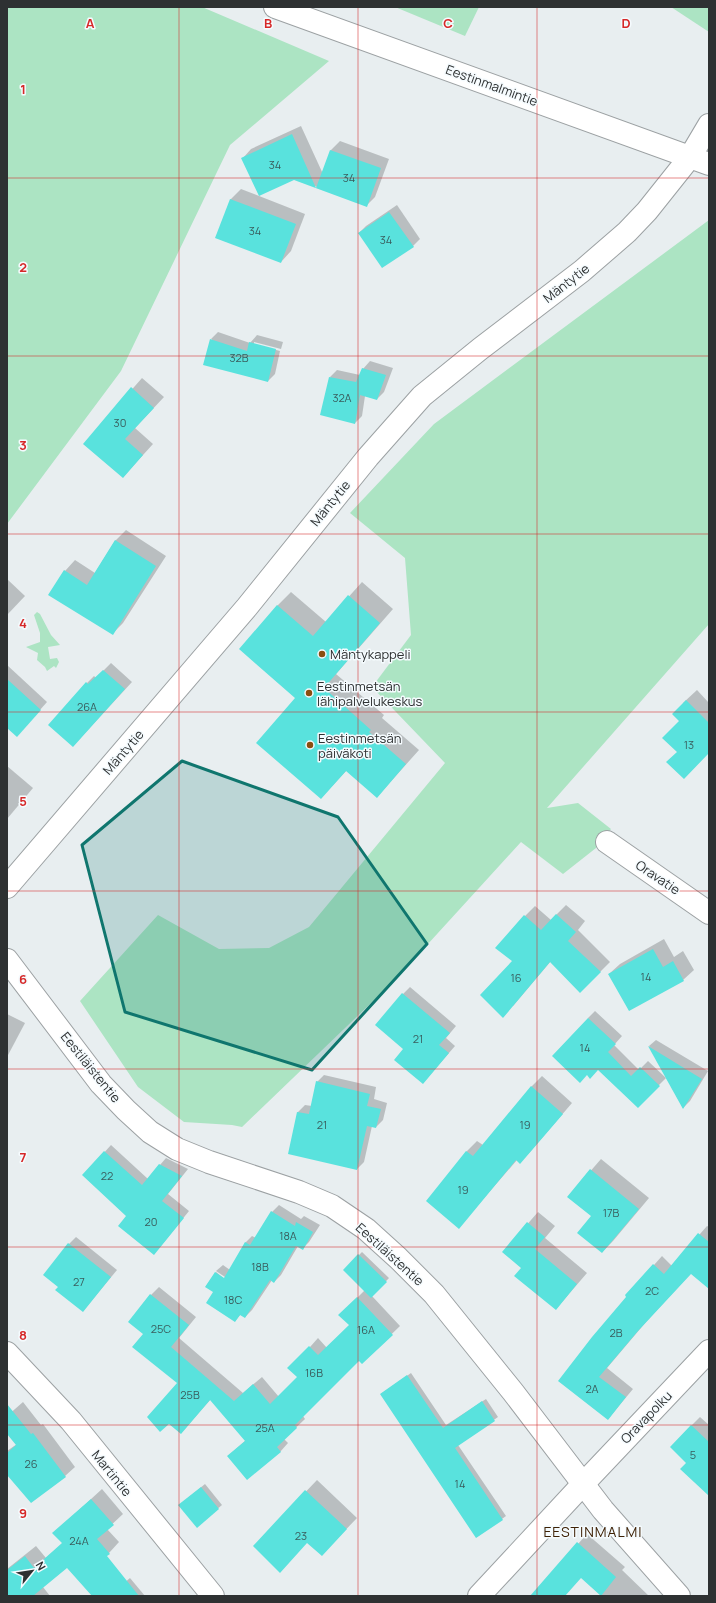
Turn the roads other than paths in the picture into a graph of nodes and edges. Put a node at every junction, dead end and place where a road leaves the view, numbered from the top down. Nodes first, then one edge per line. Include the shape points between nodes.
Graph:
1 (275, 7) edge
2 (709, 125) edge
3 (700, 160) edge
4 (607, 842) dead end
5 (7, 887) edge
6 (709, 913) edge
7 (7, 960) edge
8 (709, 1351) edge
9 (7, 1353) edge
10 (583, 1484) junction
11 (213, 1596) edge
12 (479, 1596) edge
13 (679, 1596) edge

1 - 3 street, Eestinmalmintie
2 - 3 street
3 - 5 street, Mäntytie via 606,251 422,396 368,457 247,607
4 - 6 street, Oravatie
7 - 10 street, Eestiläistentie via 102,1084 150,1132 177,1149 332,1206 371,1234 434,1294
8 - 10 street, Oravapolku
9 - 11 street, Martintie via 71,1421
10 - 12 street, Oravapolku
10 - 13 street, Eestiläistentie via 602,1510

